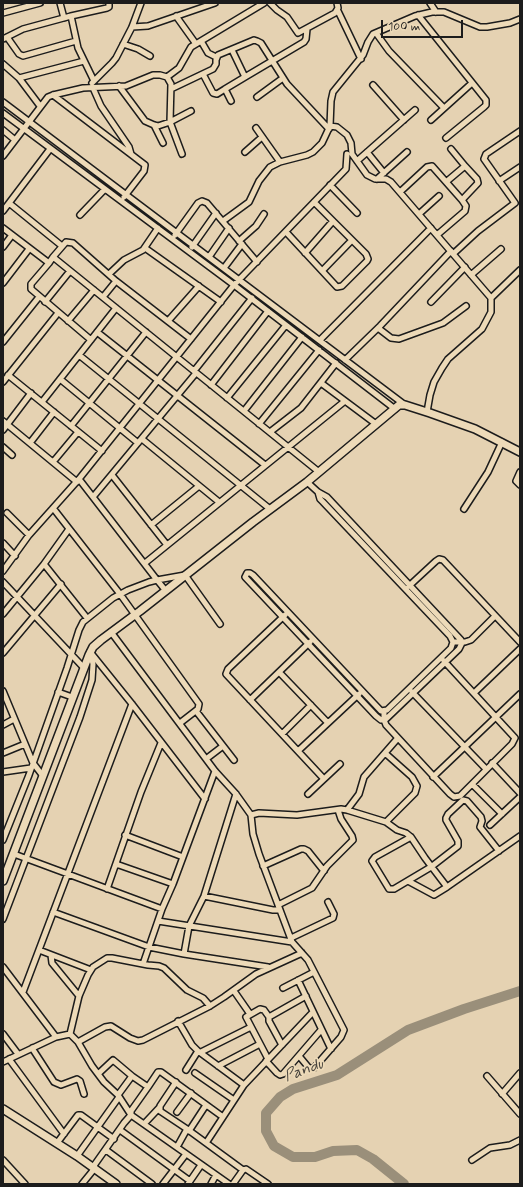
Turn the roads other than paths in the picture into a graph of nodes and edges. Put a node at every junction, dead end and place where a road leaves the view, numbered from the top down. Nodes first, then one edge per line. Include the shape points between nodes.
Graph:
1 (40, 3) edge
2 (60, 3) edge
3 (109, 3) edge
4 (141, 3) edge
5 (214, 3) edge
6 (264, 3) edge
7 (270, 3) edge
8 (337, 3) edge
9 (430, 3) edge
10 (338, 11) junction
11 (436, 12) junction
12 (3, 13) edge
13 (418, 15) junction
14 (71, 16) junction
15 (176, 16) junction
16 (64, 18) junction
17 (520, 19) edge
18 (132, 27) junction
19 (307, 29) junction
20 (376, 33) junction
21 (5, 38) edge
22 (76, 41) junction
23 (199, 43) junction
24 (123, 44) junction
25 (232, 50) junction
26 (150, 56) dead end
27 (216, 58) junction
28 (361, 59) junction
29 (272, 60) junction
30 (84, 61) junction
31 (3, 64) edge
32 (203, 74) junction
33 (167, 77) junction
34 (20, 78) junction
35 (245, 78) junction
36 (283, 78) junction
37 (94, 81) junction
38 (472, 83) junction
39 (373, 85) dead end
40 (119, 86) junction
41 (90, 88) junction
42 (171, 89) junction
43 (226, 89) junction
44 (53, 95) junction
45 (256, 97) dead end
46 (231, 101) dead end
47 (3, 102) edge
48 (40, 106) junction
49 (444, 108) junction
50 (415, 110) dead end
51 (191, 111) dead end
52 (3, 113) edge
53 (404, 120) junction
54 (431, 120) dead end
55 (29, 121) junction
56 (170, 122) junction
57 (154, 125) junction
58 (330, 127) junction
59 (256, 128) dead end
60 (23, 129) junction
61 (3, 130) edge
62 (520, 131) edge
63 (49, 137) junction
64 (262, 137) junction
65 (446, 138) dead end
66 (15, 140) junction
67 (163, 143) dead end
68 (43, 144) junction
69 (50, 149) junction
70 (451, 149) dead end
71 (245, 152) dead end
72 (367, 152) junction
73 (407, 152) dead end
74 (131, 154) junction
75 (182, 154) dead end
76 (347, 154) dead end
77 (3, 156) edge
78 (357, 161) junction
79 (280, 162) junction
80 (86, 165) junction
81 (465, 166) junction
82 (520, 168) edge
83 (81, 172) junction
84 (384, 173) junction
85 (377, 179) junction
86 (105, 180) junction
87 (499, 181) junction
88 (446, 182) junction
89 (330, 185) junction
90 (103, 188) junction
91 (400, 192) junction
92 (125, 195) junction
93 (439, 196) dead end
94 (462, 200) junction
95 (121, 201) junction
96 (314, 202) junction
97 (518, 202) edge
98 (9, 203) junction
99 (3, 211) edge
100 (216, 213) junction
101 (357, 213) dead end
102 (264, 214) dead end
103 (419, 214) junction
104 (80, 215) dead end
105 (223, 221) junction
106 (333, 221) junction
107 (3, 228) edge
108 (158, 228) junction
109 (229, 228) junction
110 (431, 228) junction
111 (286, 232) junction
112 (176, 233) junction
113 (12, 235) junction
114 (437, 235) junction
115 (172, 239) junction
116 (352, 240) junction
117 (240, 242) junction
118 (62, 246) junction
119 (194, 246) junction
120 (3, 247) edge
121 (145, 248) junction
122 (29, 249) junction
123 (501, 249) dead end
124 (189, 251) junction
125 (305, 253) junction
126 (452, 253) junction
127 (53, 257) junction
128 (209, 257) junction
129 (257, 262) junction
130 (49, 263) junction
131 (464, 267) junction
132 (224, 268) junction
133 (520, 270) edge
134 (70, 271) junction
135 (322, 271) junction
136 (109, 274) junction
137 (471, 275) junction
138 (239, 279) junction
139 (116, 280) junction
140 (3, 283) edge
141 (234, 285) junction
142 (198, 286) junction
143 (94, 290) junction
144 (39, 297) junction
145 (103, 297) junction
146 (252, 298) junction
147 (491, 298) junction
148 (45, 302) junction
149 (221, 302) junction
150 (430, 302) dead end
151 (466, 306) dead end
152 (116, 308) junction
153 (268, 311) junction
154 (58, 313) junction
155 (68, 321) junction
156 (168, 321) junction
157 (286, 325) junction
158 (378, 328) junction
159 (97, 332) junction
160 (146, 332) junction
161 (302, 337) junction
162 (191, 339) junction
163 (91, 340) junction
164 (320, 340) junction
165 (3, 342) edge
166 (319, 350) junction
167 (79, 355) junction
168 (127, 356) junction
169 (176, 357) junction
170 (345, 360) junction
171 (336, 363) junction
172 (195, 372) junction
173 (8, 375) junction
174 (109, 379) junction
175 (60, 380) junction
176 (158, 380) junction
177 (3, 382) edge
178 (321, 383) junction
179 (211, 385) junction
180 (31, 393) junction
181 (178, 396) junction
182 (227, 398) junction
183 (345, 401) junction
184 (42, 402) junction
185 (139, 403) junction
186 (90, 404) junction
187 (406, 405) junction
188 (395, 409) junction
189 (244, 411) junction
190 (54, 412) junction
191 (427, 412) junction
192 (158, 419) junction
193 (5, 423) edge
194 (259, 424) junction
195 (376, 424) junction
196 (71, 426) junction
197 (120, 428) junction
198 (3, 430) edge
199 (78, 432) junction
200 (270, 432) junction
201 (140, 441) junction
202 (502, 442) junction
203 (30, 443) junction
204 (3, 447) edge
205 (288, 447) junction
206 (102, 451) junction
207 (520, 452) edge
208 (12, 455) dead end
209 (53, 462) junction
210 (265, 465) junction
211 (318, 472) junction
212 (520, 472) edge
213 (112, 475) junction
214 (78, 480) junction
215 (307, 482) junction
216 (520, 485) edge
217 (200, 486) junction
218 (240, 486) junction
219 (93, 497) junction
220 (219, 502) junction
221 (53, 508) junction
222 (270, 509) junction
223 (464, 509) dead end
224 (7, 513) dead end
225 (151, 525) junction
226 (69, 530) junction
227 (29, 536) junction
228 (3, 543) edge
229 (167, 545) junction
230 (14, 556) junction
231 (145, 563) junction
232 (44, 564) junction
233 (3, 571) edge
234 (185, 575) junction
235 (157, 580) junction
236 (3, 582) edge
237 (60, 584) junction
238 (408, 587) junction
239 (166, 591) junction
240 (120, 594) junction
241 (17, 596) junction
242 (288, 612) junction
243 (3, 614) edge
244 (35, 615) junction
245 (134, 615) junction
246 (495, 616) junction
247 (283, 617) junction
248 (87, 618) junction
249 (220, 624) dead end
250 (111, 632) junction
251 (313, 639) junction
252 (453, 642) junction
253 (462, 642) junction
254 (520, 642) edge
255 (308, 644) junction
256 (520, 649) edge
257 (90, 652) junction
258 (3, 653) edge
259 (71, 655) junction
260 (443, 660) junction
261 (84, 668) junction
262 (279, 672) junction
263 (411, 690) junction
264 (3, 691) edge
265 (362, 691) junction
266 (58, 692) junction
267 (474, 693) junction
268 (520, 694) edge
269 (357, 696) junction
270 (72, 698) junction
271 (250, 700) junction
272 (132, 704) junction
273 (311, 705) junction
274 (196, 710) junction
275 (384, 712) junction
276 (496, 717) junction
277 (14, 719) junction
278 (384, 720) junction
279 (180, 723) junction
280 (328, 723) junction
281 (3, 725) edge
282 (282, 734) junction
283 (398, 738) junction
284 (161, 743) junction
285 (25, 744) junction
286 (223, 746) junction
287 (464, 747) junction
288 (298, 751) junction
289 (3, 753) edge
290 (385, 753) junction
291 (206, 759) junction
292 (234, 760) dead end
293 (492, 763) junction
294 (340, 764) dead end
295 (32, 766) junction
296 (486, 769) junction
297 (215, 771) junction
298 (3, 772) edge
299 (43, 776) junction
300 (433, 777) junction
301 (324, 779) junction
302 (472, 784) junction
303 (520, 793) edge
304 (236, 794) junction
305 (308, 794) dead end
306 (520, 797) edge
307 (205, 799) junction
308 (338, 810) junction
309 (347, 810) junction
310 (502, 814) junction
311 (251, 815) junction
312 (386, 822) junction
313 (490, 825) dead end
314 (125, 835) junction
315 (520, 836) edge
316 (411, 837) junction
317 (3, 840) edge
318 (500, 851) junction
319 (14, 854) junction
320 (183, 857) junction
321 (26, 858) junction
322 (116, 864) junction
323 (263, 866) junction
324 (431, 867) junction
325 (324, 871) junction
326 (68, 874) junction
327 (3, 881) edge
328 (408, 881) junction
329 (173, 884) junction
330 (447, 886) junction
331 (107, 889) junction
332 (204, 896) junction
333 (328, 902) dead end
334 (279, 908) junction
335 (162, 910) junction
336 (53, 912) junction
337 (3, 919) edge
338 (158, 921) junction
339 (189, 926) junction
340 (291, 940) junction
341 (149, 947) junction
342 (39, 950) junction
343 (302, 953) junction
344 (51, 954) junction
345 (184, 954) junction
346 (143, 964) junction
347 (3, 967) edge
348 (270, 967) junction
349 (91, 970) junction
350 (314, 972) junction
351 (298, 980) junction
352 (283, 988) dead end
353 (234, 991) junction
354 (24, 992) junction
355 (79, 996) junction
356 (306, 996) junction
357 (210, 1006) junction
358 (313, 1012) junction
359 (250, 1014) junction
360 (269, 1017) junction
361 (178, 1021) junction
362 (251, 1027) junction
363 (321, 1030) junction
364 (3, 1034) edge
365 (70, 1034) junction
366 (56, 1037) junction
367 (78, 1042) junction
368 (260, 1044) junction
369 (282, 1045) junction
370 (32, 1048) junction
371 (331, 1049) junction
372 (200, 1052) junction
373 (18, 1054) junction
374 (299, 1056) junction
375 (9, 1059) junction
376 (267, 1060) junction
377 (3, 1062) edge
378 (218, 1066) junction
379 (186, 1070) dead end
380 (520, 1072) edge
381 (195, 1073) dead end
382 (98, 1074) junction
383 (132, 1076) junction
384 (486, 1076) dead end
385 (176, 1082) junction
386 (244, 1084) junction
387 (148, 1087) junction
388 (191, 1093) junction
389 (84, 1094) dead end
390 (502, 1094) junction
391 (119, 1096) junction
392 (234, 1100) junction
393 (206, 1105) junction
394 (159, 1108) junction
395 (3, 1109) edge
396 (177, 1112) dead end
397 (520, 1114) edge
398 (131, 1115) junction
399 (223, 1117) junction
400 (144, 1124) junction
401 (98, 1128) junction
402 (120, 1130) junction
403 (188, 1130) junction
404 (64, 1134) junction
405 (114, 1139) junction
406 (520, 1140) edge
407 (57, 1143) junction
408 (206, 1143) junction
409 (177, 1147) junction
410 (106, 1150) junction
411 (186, 1154) junction
412 (77, 1156) junction
413 (3, 1160) edge
414 (472, 1160) dead end
415 (201, 1165) junction
416 (94, 1168) junction
417 (175, 1170) junction
418 (243, 1170) junction
419 (216, 1175) junction
420 (189, 1182) edge
421 (260, 1182) edge
422 (25, 1184) edge
423 (82, 1184) edge
424 (116, 1184) edge
425 (152, 1184) edge
426 (163, 1184) edge
427 (210, 1184) edge
428 (229, 1184) edge
429 (233, 1184) edge
430 (268, 1184) edge

1 - 12 street
2 - 16 street
3 - 14 street via 107,8
4 - 18 street
5 - 15 street
6 - 23 street
7 - 19 street via 289,20 296,32 300,33
8 - 10 street
9 - 11 street
10 - 19 street
10 - 28 street
11 - 13 street
11 - 17 street via 444,12 480,27
13 - 20 street
13 - 38 street
14 - 16 street
14 - 22 street
15 - 18 street via 148,26
15 - 23 street
16 - 21 street via 23,29
18 - 24 street
19 - 29 street via 304,42
20 - 28 street via 370,38
20 - 49 street via 389,51
21 - 22 street via 23,56
22 - 30 street
23 - 27 street
23 - 33 street via 189,50 179,68
24 - 26 street
24 - 37 street via 112,63
25 - 27 street
25 - 29 street via 257,40
25 - 35 street
27 - 32 street via 215,67
28 - 58 street via 333,92
29 - 35 street
29 - 36 street
30 - 34 street
30 - 37 street
31 - 34 street
32 - 42 street
32 - 43 street via 213,93 217,94
33 - 40 street via 153,75
33 - 42 street
34 - 48 street
35 - 43 street
36 - 45 street
36 - 58 street
37 - 41 street
38 - 49 street
38 - 65 street via 486,100 486,105
39 - 53 street
40 - 41 street
40 - 57 street via 145,121
41 - 44 street
41 - 74 street
42 - 56 street
43 - 46 street
44 - 48 street
44 - 74 street
47 - 55 street
48 - 55 street
49 - 54 street
50 - 53 street
51 - 56 street
52 - 60 street
53 - 72 street
55 - 60 street
55 - 63 street
56 - 57 street
56 - 75 street
57 - 67 street
58 - 78 street via 337,128 347,135 352,154
58 - 79 street via 322,143 313,152
59 - 64 street
60 - 66 street
60 - 68 street
61 - 66 street
62 - 87 street via 484,156 484,162
63 - 68 street
63 - 80 street
64 - 71 street
64 - 79 street
66 - 77 street
68 - 69 street
69 - 83 street
69 - 98 street
70 - 81 street
72 - 78 street
72 - 84 street
73 - 84 street
74 - 92 street via 143,163 145,168
76 - 89 street via 346,169
78 - 85 street via 367,175
79 - 105 street via 266,170 249,202
80 - 83 street
80 - 86 street
81 - 88 street
81 - 94 street via 478,183
82 - 87 street
83 - 90 street
84 - 85 street
85 - 91 street via 389,180
86 - 90 street
86 - 92 street
87 - 97 street
88 - 91 street via 435,168 430,166
88 - 94 street
89 - 96 street
89 - 101 street
90 - 95 street
90 - 104 street
91 - 103 street
92 - 95 street
92 - 112 street
93 - 103 street
94 - 114 street via 466,206 465,211
95 - 108 street
96 - 106 street
96 - 111 street
97 - 126 street
98 - 99 street
98 - 118 street
100 - 105 street
100 - 112 street via 207,203 200,201
100 - 119 street
102 - 117 street
103 - 110 street
105 - 109 street
106 - 116 street
106 - 125 street
107 - 113 street
108 - 115 street
108 - 121 street
109 - 117 street
109 - 128 street
110 - 114 street
110 - 164 street
111 - 125 street
111 - 129 street
112 - 115 street
112 - 119 street
113 - 120 street
113 - 122 street
114 - 126 street
115 - 124 street
116 - 135 street
116 - 135 street via 368,257 367,261 339,287
117 - 129 street
117 - 132 street
118 - 127 street
118 - 136 street via 66,242 73,243
119 - 124 street
119 - 128 street
121 - 136 street via 124,260
121 - 142 street
122 - 130 street
122 - 140 street
123 - 137 street
124 - 141 street
125 - 135 street
126 - 131 street
126 - 158 street
127 - 130 street
127 - 134 street
128 - 132 street
129 - 138 street
130 - 144 street via 30,287
131 - 137 street
131 - 150 street
132 - 138 street
133 - 147 street
134 - 143 street
134 - 148 street
136 - 139 street
137 - 147 street
138 - 141 street
138 - 164 street
139 - 145 street
139 - 156 street
141 - 146 street
141 - 149 street
142 - 149 street
142 - 156 street
143 - 145 street
143 - 155 street
144 - 148 street
144 - 165 street
145 - 152 street
146 - 153 street
146 - 172 street
147 - 191 street via 491,312 482,330 448,359 434,382
148 - 154 street
149 - 162 street
151 - 158 street via 443,323 399,339 391,338
152 - 159 street
152 - 160 street
153 - 157 street
153 - 179 street
154 - 155 street
154 - 173 street
155 - 163 street
156 - 162 street
157 - 161 street
157 - 182 street
158 - 170 street
159 - 163 street
159 - 168 street
160 - 168 street
160 - 169 street
161 - 166 street
161 - 189 street
162 - 169 street
163 - 167 street
164 - 170 street
166 - 171 street
166 - 194 street
167 - 174 street
167 - 175 street
168 - 174 street
168 - 176 street
169 - 172 street
169 - 176 street
170 - 187 street
171 - 178 street
171 - 188 street
172 - 179 street
172 - 181 street
173 - 177 street
173 - 180 street
174 - 185 street
174 - 186 street
175 - 184 street
175 - 186 street
176 - 181 street
176 - 185 street
178 - 183 street
178 - 200 street via 301,408
179 - 182 street
180 - 184 street
180 - 193 street
181 - 192 street
181 - 210 street
182 - 189 street
183 - 195 street
183 - 205 street
184 - 190 street
185 - 192 street
185 - 197 street
186 - 196 street
186 - 197 street
187 - 188 street via 399,405
187 - 191 street
188 - 195 street
189 - 194 street
190 - 196 street
190 - 203 street
191 - 202 street via 475,429
192 - 201 street
192 - 218 street
193 - 198 street
193 - 203 street
194 - 200 street
195 - 211 street
196 - 199 street
197 - 201 street
197 - 206 street
199 - 206 street
199 - 209 street
200 - 205 street
201 - 213 street
201 - 217 street
202 - 207 street
202 - 223 street via 488,472
203 - 209 street
204 - 208 street
205 - 210 street
205 - 211 street
206 - 214 street
209 - 214 street
210 - 218 street
211 - 215 street
212 - 216 street via 516,481
213 - 219 street
213 - 225 street
214 - 219 street
214 - 221 street
215 - 222 street
215 - 238 street via 327,497
217 - 220 street
217 - 225 street
218 - 220 street
218 - 222 street
219 - 231 street
220 - 229 street
221 - 226 street
221 - 227 street
222 - 234 street
224 - 227 street
225 - 229 street
226 - 232 street
226 - 240 street
227 - 230 street
228 - 230 street
229 - 231 street
230 - 233 street
231 - 235 street
232 - 237 street
232 - 241 street
234 - 235 street
234 - 239 street
234 - 249 street
235 - 239 street
235 - 240 street
236 - 241 street
237 - 244 street
237 - 248 street
238 - 246 street via 439,559 443,560
238 - 252 street
238 - 253 street via 459,636
239 - 245 street
240 - 245 street
240 - 248 street
241 - 243 street
241 - 244 street
242 - 247 street
242 - 247 street via 253,575 247,573 246,579
242 - 251 street
244 - 258 street
244 - 259 street
245 - 250 street
245 - 274 street via 199,704
246 - 253 street via 471,640
246 - 254 street
247 - 255 street
247 - 271 street via 227,671 228,676
248 - 259 street via 79,630
250 - 257 street
250 - 279 street
251 - 255 street
251 - 265 street
252 - 253 street
252 - 260 street
253 - 260 street via 460,649
255 - 262 street
255 - 269 street
256 - 267 street
257 - 261 street
257 - 272 street
257 - 321 street via 93,664 92,680
259 - 261 street
259 - 266 street
260 - 263 street
260 - 267 street
261 - 270 street
262 - 271 street
262 - 273 street
263 - 275 street
263 - 278 street
263 - 287 street
264 - 277 street
265 - 269 street
265 - 275 street via 379,710
266 - 270 street
266 - 295 street
267 - 276 street
268 - 276 street
269 - 278 street
269 - 280 street
270 - 299 street
271 - 282 street
272 - 284 street
272 - 326 street
273 - 280 street
273 - 282 street
274 - 279 street
274 - 286 street
275 - 278 street
276 - 287 street
276 - 293 street via 515,738
277 - 281 street
277 - 285 street
278 - 283 street
279 - 291 street
280 - 288 street
282 - 288 street
283 - 290 street
283 - 300 street
284 - 307 street
284 - 314 street
285 - 289 street
285 - 295 street
286 - 291 street
286 - 292 street
287 - 296 street
287 - 300 street
288 - 301 street
290 - 309 street via 364,777 359,794
290 - 312 street via 412,777 417,786 415,793
291 - 297 street
293 - 296 street
293 - 303 street
294 - 301 street
295 - 298 street
295 - 299 street
295 - 317 street
296 - 302 street
297 - 304 street
297 - 307 street
299 - 319 street
300 - 302 street via 454,797 460,796
301 - 305 street
302 - 310 street
304 - 311 street
304 - 332 street
306 - 310 street
307 - 320 street
308 - 309 street
308 - 311 street via 296,815
308 - 325 street via 353,840
309 - 312 street
310 - 313 street
311 - 323 street via 253,834
312 - 316 street
314 - 320 street
314 - 322 street
315 - 318 street
316 - 324 street
316 - 328 street via 372,861 389,889
318 - 324 street via 480,827 481,817 467,801 463,800 446,818 458,846
318 - 330 street
319 - 321 street
319 - 327 street
320 - 329 street
321 - 326 street
321 - 337 street
322 - 329 street
322 - 331 street
323 - 325 street via 304,849
323 - 334 street
324 - 328 street
324 - 330 street
325 - 334 street via 309,890
326 - 331 street
326 - 336 street
328 - 330 street via 434,895
329 - 335 street
331 - 335 street
332 - 334 street via 273,910
332 - 339 street
333 - 340 street via 334,914 333,918
334 - 340 street
335 - 338 street
336 - 341 street
336 - 342 street
338 - 339 street
338 - 341 street
339 - 340 street
339 - 345 street
340 - 343 street
341 - 345 street
341 - 346 street
342 - 344 street
342 - 354 street
343 - 348 street
343 - 350 street
344 - 349 street
344 - 355 street via 52,963
345 - 348 street
346 - 349 street via 107,958
346 - 357 street via 164,968 187,990 203,998
347 - 354 street
348 - 353 street
349 - 355 street
350 - 351 street
350 - 371 street via 344,1030
351 - 352 street
351 - 356 street
353 - 357 street
353 - 359 street
354 - 366 street
355 - 365 street
356 - 358 street
356 - 360 street
357 - 361 street
358 - 363 street
358 - 369 street
359 - 360 street via 260,1009
359 - 362 street via 246,1017
360 - 369 street via 268,1021
361 - 367 street via 143,1040 130,1038 111,1026
361 - 372 street via 192,1045
362 - 368 street
362 - 372 street
363 - 371 street
363 - 374 street
364 - 373 street
365 - 366 street
365 - 367 street
366 - 370 street
367 - 382 street
368 - 376 street
368 - 378 street
369 - 376 street
370 - 373 street
370 - 389 street via 54,1082 61,1086 80,1081
371 - 374 street via 314,1068 309,1068
372 - 378 street
372 - 379 street
373 - 375 street
374 - 376 street via 284,1074 280,1075
375 - 377 street
375 - 404 street
376 - 386 street
378 - 386 street
380 - 390 street
381 - 392 street
382 - 383 street via 113,1060
382 - 391 street
383 - 387 street
383 - 391 street
384 - 390 street
385 - 387 street via 164,1073 158,1072
385 - 388 street
385 - 394 street
386 - 392 street
387 - 398 street via 131,1111
388 - 393 street
388 - 396 street
390 - 397 street
391 - 398 street
391 - 401 street
392 - 399 street
393 - 399 street
393 - 403 street
394 - 400 street
394 - 403 street
395 - 407 street
398 - 400 street
398 - 402 street
399 - 408 street
400 - 409 street
401 - 404 street via 78,1115
401 - 405 street
401 - 412 street
402 - 405 street
402 - 417 street
403 - 408 street
403 - 409 street
404 - 407 street
405 - 410 street
406 - 414 street via 510,1145 490,1148
407 - 412 street
408 - 418 street
409 - 411 street
410 - 416 street
410 - 425 street
411 - 415 street
411 - 417 street
412 - 416 street
413 - 422 street
415 - 419 street
415 - 420 street
416 - 423 street
416 - 424 street
417 - 420 street
417 - 426 street
418 - 421 street via 248,1170
418 - 429 street
419 - 427 street
419 - 428 street
421 - 430 street

